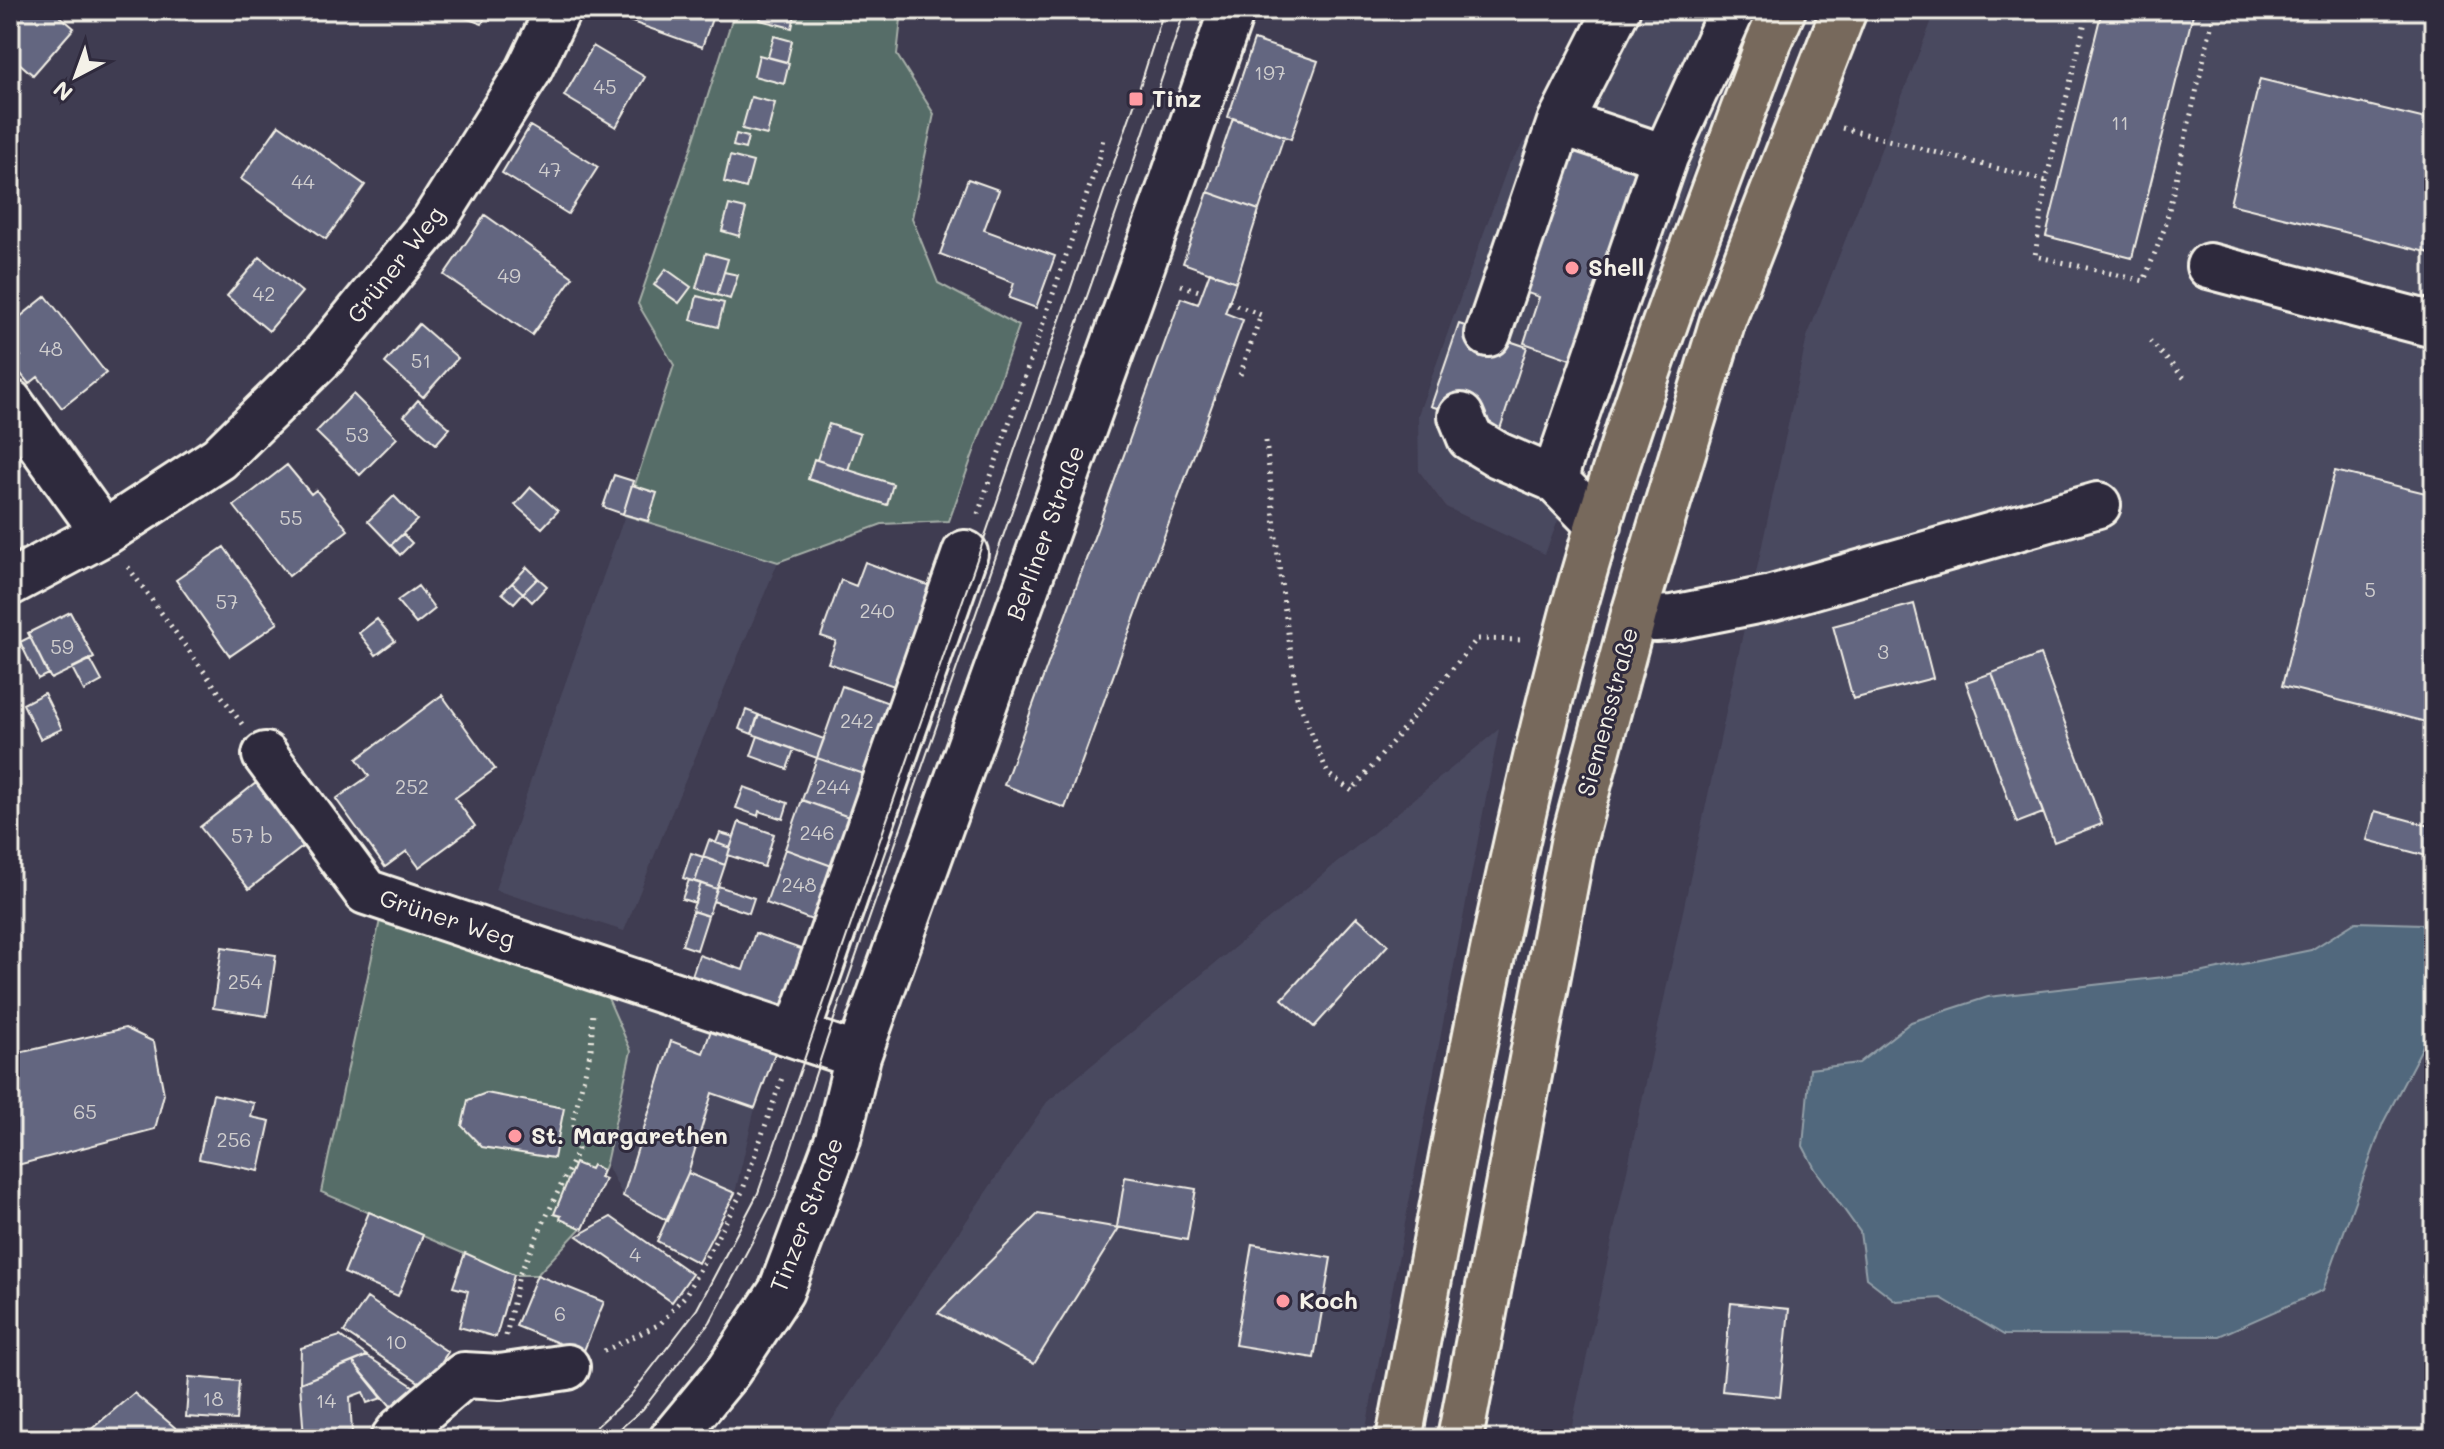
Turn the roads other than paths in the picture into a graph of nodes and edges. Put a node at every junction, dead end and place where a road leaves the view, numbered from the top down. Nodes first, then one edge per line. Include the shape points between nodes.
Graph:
1 (558, 10) edge
2 (1232, 10) edge
3 (1617, 10) edge
4 (1732, 10) edge
5 (1783, 10) edge
6 (1844, 10) edge
7 (1560, 122) junction
8 (1665, 157) junction
9 (2209, 266) dead end
10 (2434, 325) edge
11 (1488, 334) dead end
12 (10, 402) edge
13 (1461, 416) dead end
14 (1554, 479) junction
15 (2098, 505) dead end
16 (1599, 525) junction
17 (104, 533) junction
18 (965, 553) road end
19 (10, 583) edge
20 (1634, 614) junction
21 (265, 755) road end
22 (797, 1034) junction
23 (858, 1056) junction
24 (567, 1367) road end
25 (393, 1439) edge
26 (672, 1439) edge
27 (1399, 1439) edge
28 (1460, 1439) edge

1 - 17 street, Grüner Weg via 529,70 434,221 323,356 219,458
2 - 23 street, Berliner Straße
3 - 7 street
4 - 8 street
5 - 16 main road via 1648,371
6 - 20 main road, Siemensstraße via 1723,320
7 - 8 street
7 - 11 street
8 - 14 street
9 - 10 street
12 - 17 street
13 - 14 street via 1470,438
14 - 16 street
15 - 20 street via 1772,598 1672,618
16 - 27 main road via 1524,811 1467,1074
17 - 19 street, Grüner Weg
18 - 22 street
20 - 28 main road, Siemensstraße via 1573,843
21 - 22 street, Grüner Weg via 366,892
22 - 23 street, Grüner Weg
23 - 26 street, Tinzer Straße via 838,1139 781,1291 729,1370
24 - 25 street via 500,1377 464,1375

